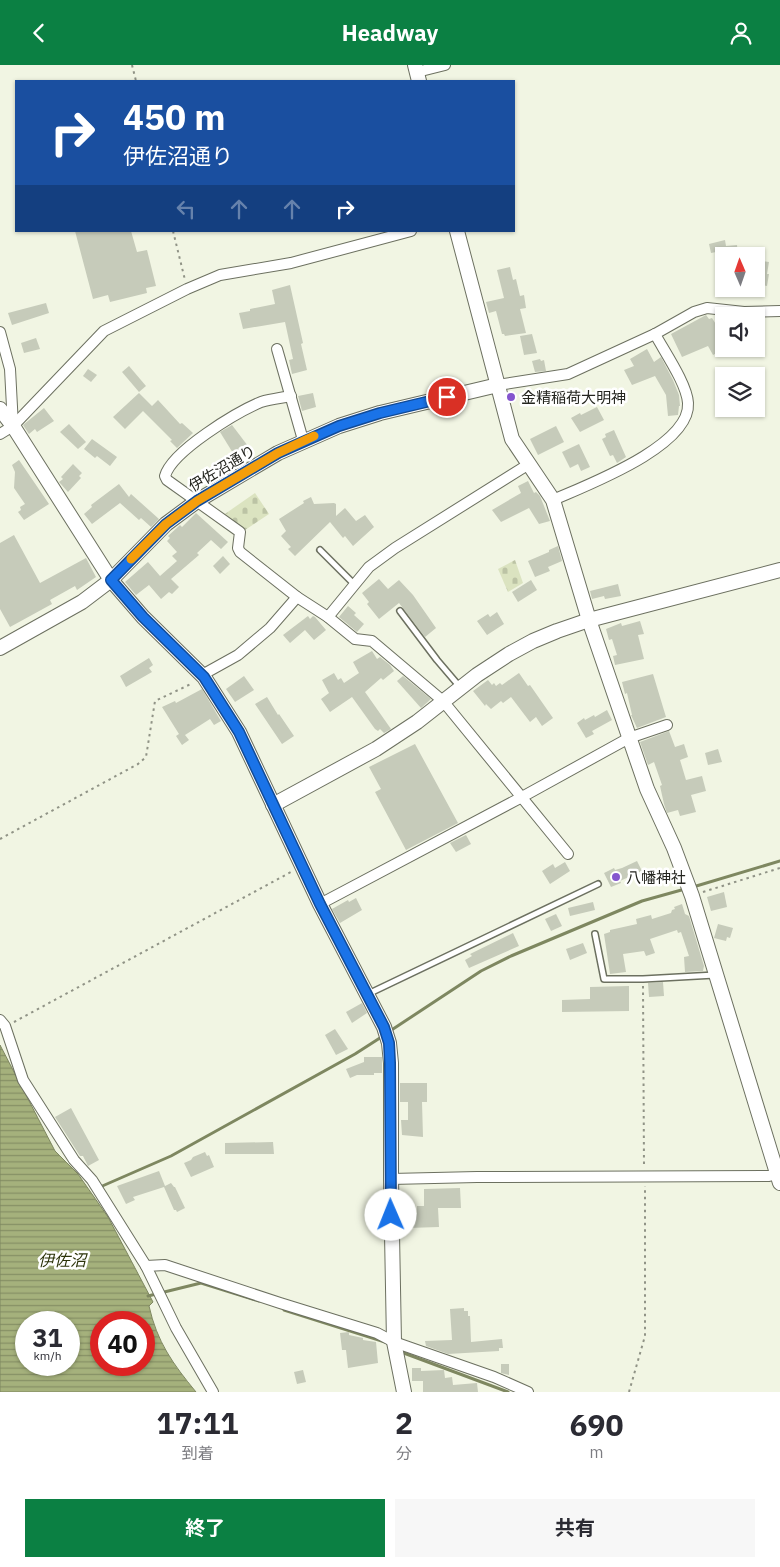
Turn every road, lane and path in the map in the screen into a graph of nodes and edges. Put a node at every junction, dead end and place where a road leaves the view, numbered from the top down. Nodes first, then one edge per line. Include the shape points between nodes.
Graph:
1 (132, 65) edge
2 (445, 65) edge
3 (417, 73) edge
4 (136, 80) edge
5 (173, 232) edge
6 (407, 232) edge
7 (456, 232) edge
8 (187, 289) junction
9 (780, 311) edge
10 (0, 332) edge
11 (655, 333) junction
12 (277, 349) dead end
13 (498, 385) junction
14 (291, 397) junction
15 (0, 409) edge
16 (13, 427) junction
17 (0, 434) edge
18 (304, 441) junction
19 (529, 464) junction
20 (554, 500) junction
21 (197, 501) junction
22 (320, 550) dead end
23 (780, 570) edge
24 (111, 580) junction
25 (355, 585) junction
26 (297, 597) junction
27 (400, 611) dead end
28 (328, 617) junction
29 (590, 620) junction
30 (0, 648) edge
31 (203, 676) junction
32 (461, 687) junction
33 (443, 701) junction
34 (667, 725) dead end
35 (629, 738) junction
36 (522, 797) junction
37 (273, 805) junction
38 (0, 839) edge
39 (568, 854) dead end
40 (303, 866) junction
41 (780, 869) edge
42 (598, 884) dead end
43 (692, 896) junction
44 (320, 904) junction
45 (595, 934) dead end
46 (716, 975) junction
47 (368, 994) junction
48 (2, 1023) edge
49 (390, 1179) junction
50 (779, 1179) edge
51 (146, 1266) junction
52 (394, 1342) junction
53 (213, 1392) edge
54 (404, 1392) edge
55 (528, 1392) edge

1 - 4 path
2 - 3 street
5 - 8 path
6 - 8 street via 291,263 220,275
7 - 13 street
8 - 16 street via 104,331
9 - 11 street via 707,309 694,312
10 - 16 street via 10,369
11 - 13 street via 568,373
11 - 20 street via 685,390 687,416 671,437 636,461
12 - 14 street
13 - 18 street, 伊佐沼通り via 380,413
13 - 19 street via 512,439
14 - 18 street
14 - 21 street via 272,399 250,407 191,444 170,464 165,476 167,480
15 - 16 street
16 - 17 street
16 - 24 street
18 - 21 street, 伊佐沼通り
19 - 20 street
19 - 25 street via 396,548 369,567
20 - 29 street
21 - 24 street, 伊佐沼通り via 166,524
21 - 26 street via 240,532 240,552
22 - 25 lane
23 - 29 street
24 - 30 street, 伊佐沼通り via 82,602
24 - 31 street
25 - 28 street
26 - 28 street
26 - 31 street via 270,628 238,655
27 - 32 lane
28 - 33 street via 355,639 372,641
29 - 32 street via 532,641
29 - 35 street
31 - 37 street via 239,732
31 - 38 path via 155,701 146,757
32 - 33 street
33 - 36 street
33 - 37 street via 417,723 376,749
34 - 35 street
35 - 36 street
35 - 43 street via 646,789
36 - 39 street
36 - 44 street
37 - 40 street
40 - 44 street
40 - 48 path
41 - 43 path
42 - 47 lane
43 - 46 street
44 - 47 street
45 - 46 lane via 604,979
46 - 50 street
47 - 49 street via 389,1043
48 - 51 street via 23,1080
49 - 50 street via 769,1176
49 - 52 street
51 - 52 street via 165,1265 377,1333
51 - 53 street via 176,1329
52 - 54 street
52 - 55 street

